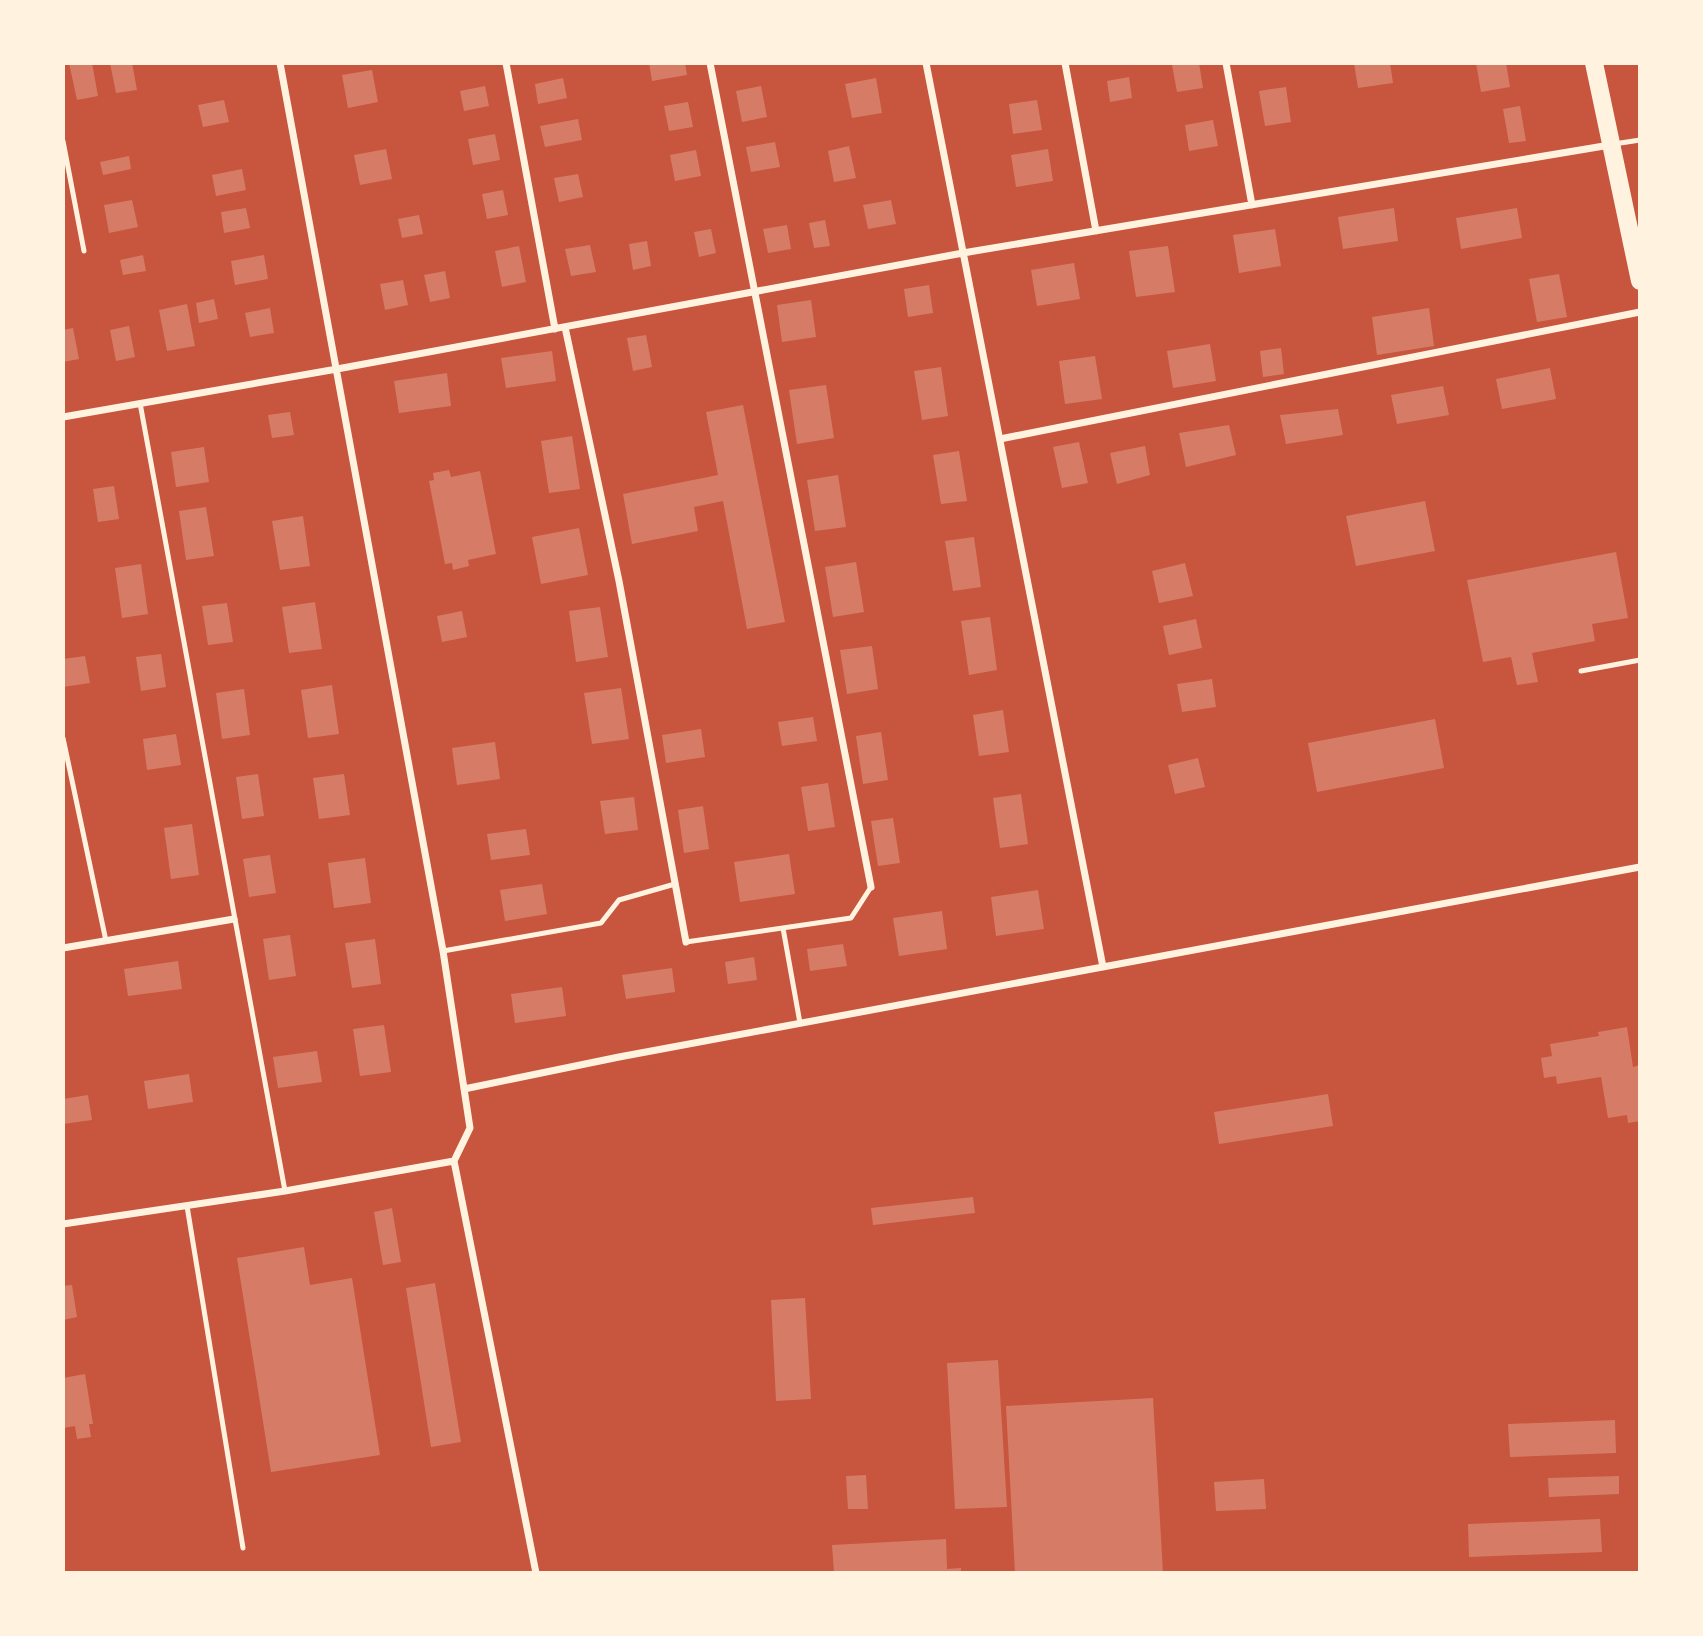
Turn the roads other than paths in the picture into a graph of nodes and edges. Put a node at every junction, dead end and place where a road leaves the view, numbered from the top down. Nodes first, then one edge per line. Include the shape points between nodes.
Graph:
1 (280, 63) edge
2 (506, 63) edge
3 (710, 63) edge
4 (926, 63) edge
5 (1065, 63) edge
6 (1226, 63) edge
7 (1594, 63) edge
8 (1640, 140) edge
9 (63, 141) edge
10 (1611, 145) junction
11 (1252, 205) junction
12 (1096, 231) junction
13 (84, 251) dead end
14 (963, 253) junction
15 (1640, 282) edge
16 (755, 291) junction
17 (1640, 312) edge
18 (565, 327) junction
19 (555, 329) junction
20 (337, 369) junction
21 (140, 403) junction
22 (63, 417) edge
23 (999, 439) junction
24 (1640, 660) edge
25 (1581, 671) dead end
26 (63, 738) edge
27 (1640, 867) edge
28 (675, 884) junction
29 (871, 887) joint
30 (234, 919) junction
31 (783, 928) junction
32 (106, 941) junction
33 (686, 942) joint
34 (63, 948) edge
35 (443, 951) junction
36 (1103, 967) junction
37 (800, 1023) junction
38 (464, 1089) junction
39 (454, 1161) junction
40 (285, 1191) junction
41 (187, 1206) junction
42 (63, 1224) edge
43 (243, 1548) dead end
44 (536, 1573) edge

1 - 20 street
2 - 19 street
3 - 16 street
4 - 14 street
5 - 12 street
6 - 11 street
7 - 10 highway
8 - 10 lane
9 - 13 lane
10 - 11 street
10 - 15 highway
11 - 12 street
12 - 14 street
14 - 16 street
14 - 23 street
16 - 18 street
16 - 29 street
17 - 23 street
18 - 19 street
18 - 28 street via 619,581
19 - 20 street
20 - 21 street
20 - 35 street
21 - 22 street
21 - 30 lane
23 - 36 street
24 - 25 lane
26 - 32 lane
27 - 36 street
28 - 33 street
28 - 35 lane via 619,900 601,923
29 - 31 lane via 852,918
30 - 32 street
30 - 40 lane
31 - 33 lane
31 - 37 lane
32 - 34 street
35 - 38 street
36 - 37 street
37 - 38 street
38 - 39 street via 470,1128
39 - 40 street
39 - 44 street
40 - 41 street
41 - 42 street
41 - 43 lane

